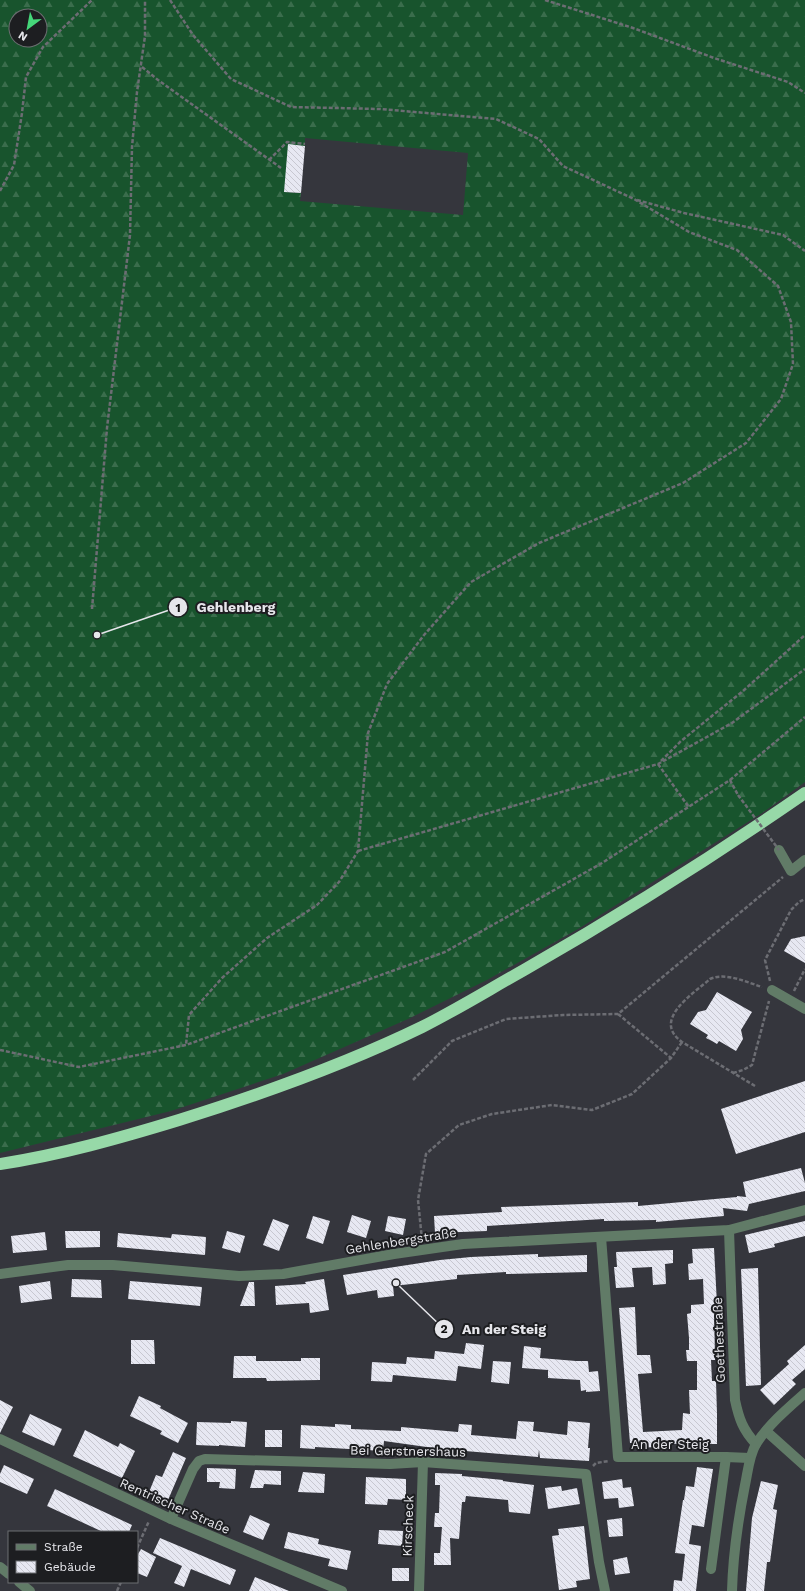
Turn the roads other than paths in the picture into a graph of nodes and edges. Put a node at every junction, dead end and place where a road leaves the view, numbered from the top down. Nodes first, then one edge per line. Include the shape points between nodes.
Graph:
1 (805, 793) edge
2 (779, 850) road end
3 (805, 860) edge
4 (772, 990) road end
5 (805, 1009) edge
6 (0, 1164) edge
7 (805, 1210) edge
8 (729, 1230) junction
9 (601, 1237) junction
10 (0, 1274) edge
11 (805, 1393) edge
12 (766, 1431) junction
13 (0, 1439) edge
14 (756, 1444) junction
15 (726, 1457) junction
16 (750, 1458) junction
17 (423, 1462) junction
18 (805, 1466) edge
19 (171, 1519) junction
20 (0, 1566) edge
21 (711, 1569) dead end
22 (8, 1573) edge
23 (20, 1583) edge
24 (30, 1591) edge
25 (342, 1591) edge
26 (419, 1591) edge
27 (606, 1591) edge
28 (732, 1591) edge

1 - 6 highway via 656,892 423,1026 334,1066 230,1104 139,1132 28,1160
2 - 3 street via 791,871
4 - 5 street
7 - 8 street, Gehlenbergstraße
8 - 9 street, Gehlenbergstraße
8 - 14 street, Goethestraße via 735,1400 746,1434
9 - 10 street, Gehlenbergstraße via 463,1244 283,1274 239,1276 113,1264 68,1265
9 - 15 street, An der Steig via 618,1457
11 - 12 street
12 - 14 street
12 - 18 street
13 - 19 street, Rentrischer Straße
14 - 16 street
15 - 16 street, An der Steig
15 - 21 street
16 - 28 street via 738,1520
17 - 19 street, Bei Gerstnershaus via 390,1464 205,1459 199,1461 193,1469
17 - 26 street, Kirscheck
17 - 27 street, Bei Gerstnershaus via 586,1474 599,1562
19 - 25 street, Rentrischer Straße
20 - 22 street
23 - 24 street

